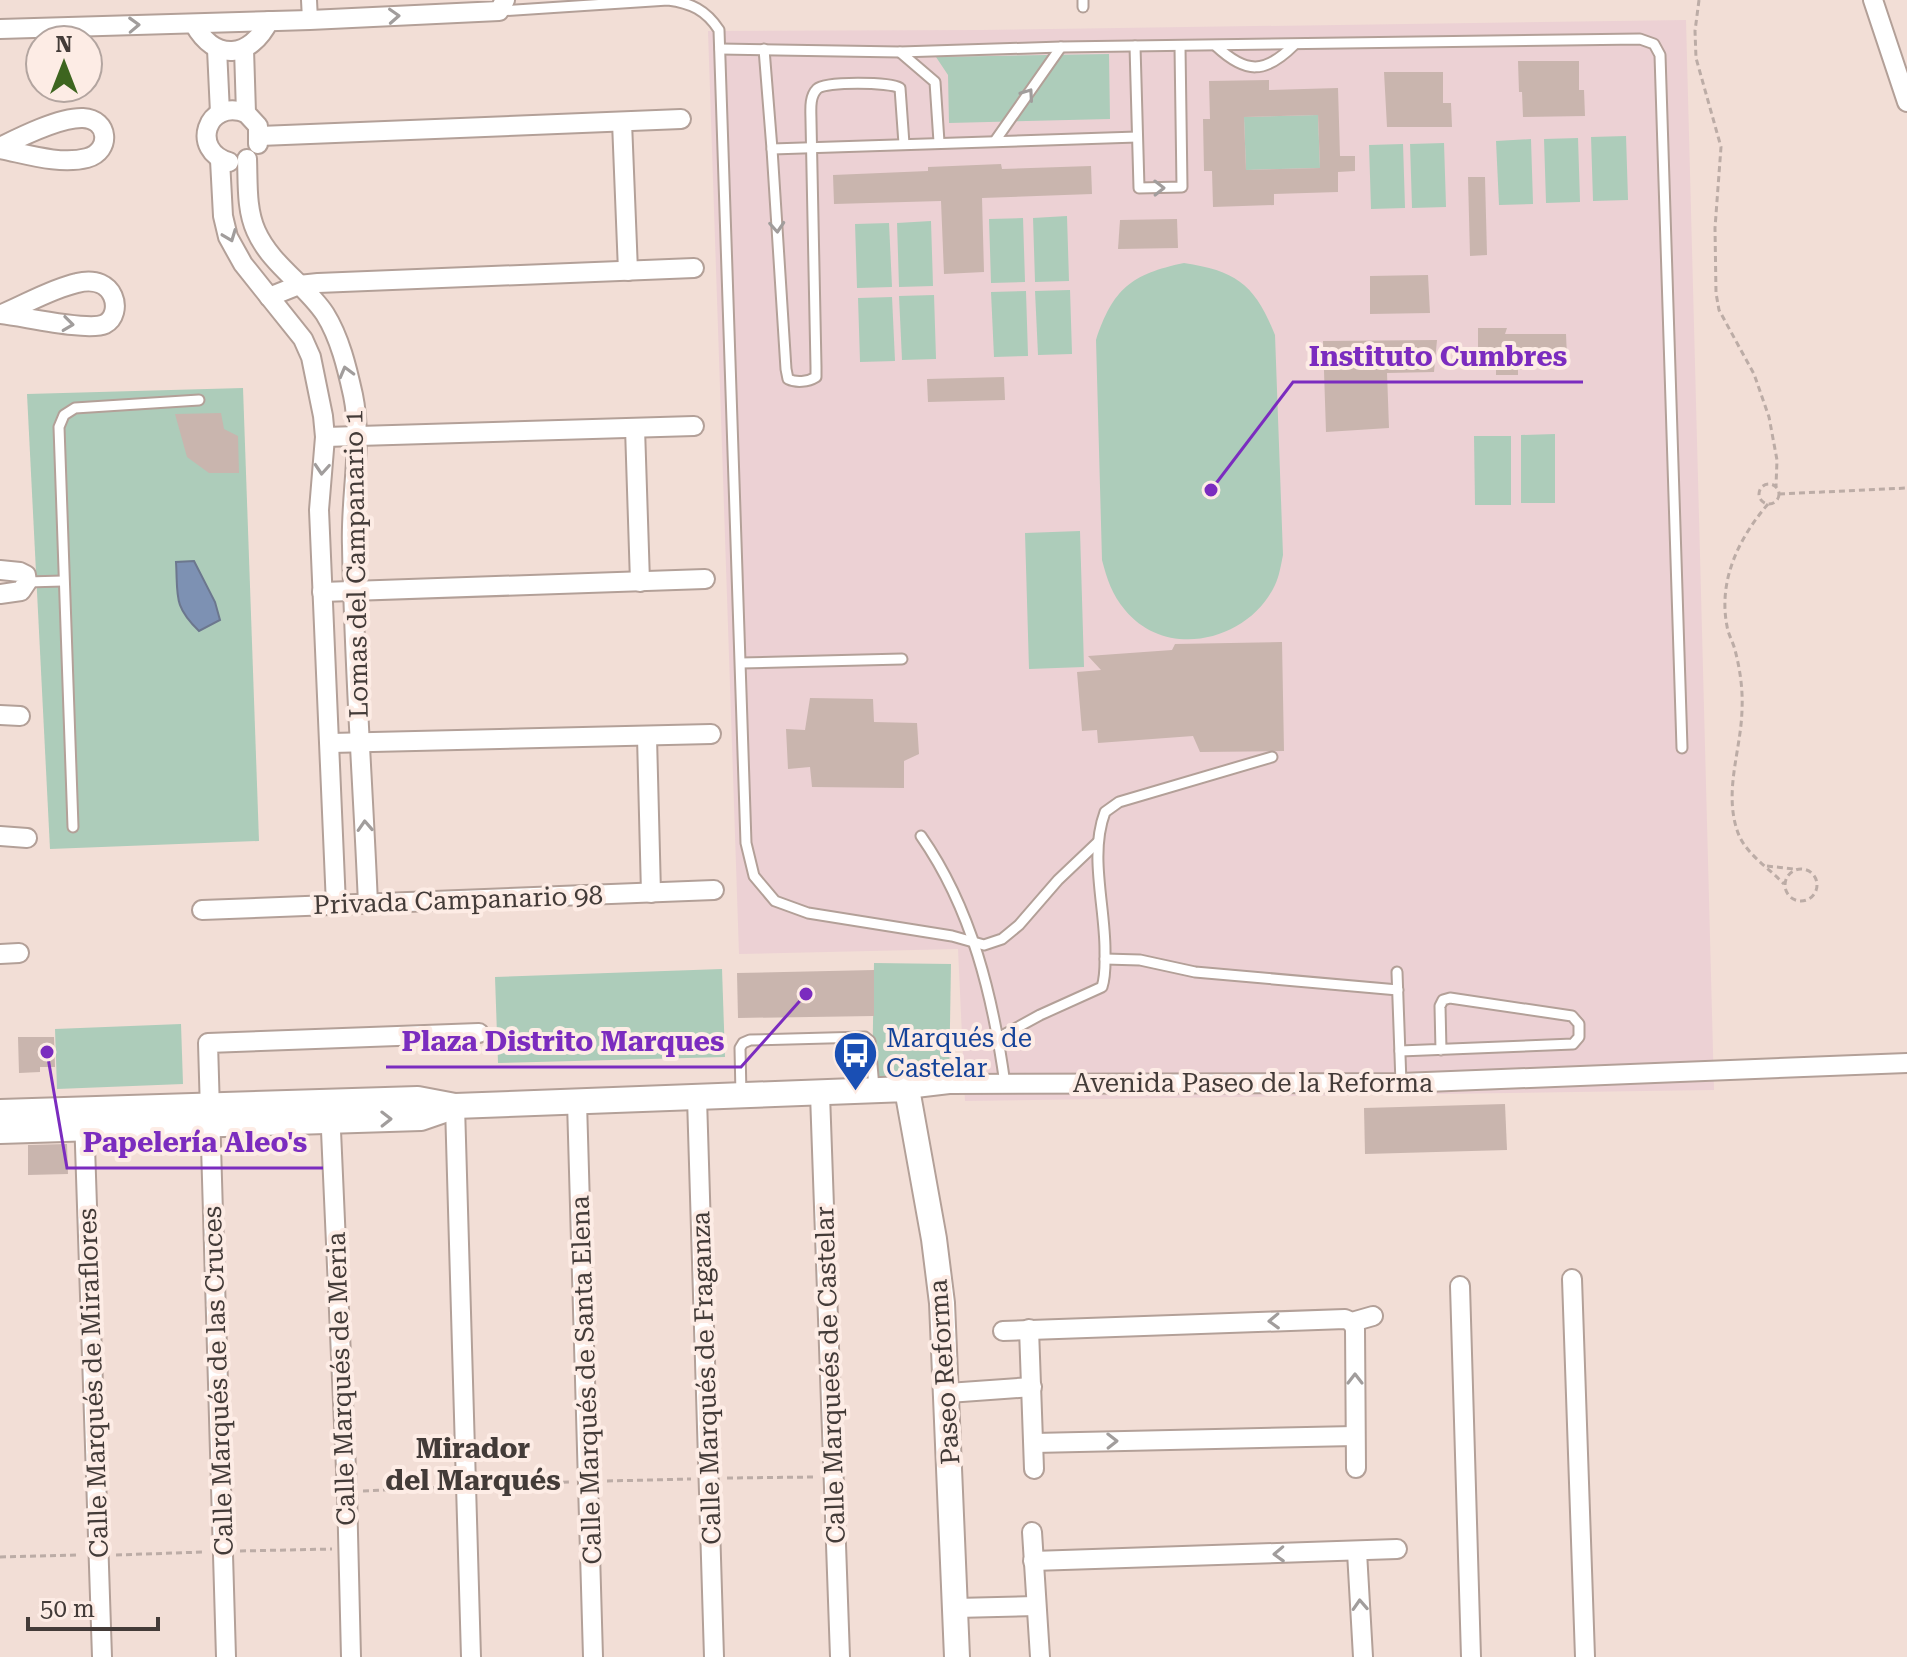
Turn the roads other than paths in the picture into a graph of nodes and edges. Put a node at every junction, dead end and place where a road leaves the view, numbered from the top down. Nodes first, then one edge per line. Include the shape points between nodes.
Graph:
1 (309, 0) edge
2 (1873, 0) edge
3 (502, 5) edge
4 (310, 20) junction
5 (269, 21) junction
6 (194, 24) junction
7 (0, 29) edge
8 (1294, 45) junction
9 (1135, 46) junction
10 (1216, 46) junction
11 (1061, 47) junction
12 (1180, 47) junction
13 (217, 49) junction
14 (244, 49) junction
15 (720, 49) junction
16 (764, 49) junction
17 (900, 52) junction
18 (1907, 102) edge
19 (220, 113) junction
20 (246, 113) junction
21 (681, 119) dead end
22 (622, 122) junction
23 (52, 125) junction
24 (260, 136) junction
25 (1137, 137) junction
26 (995, 141) junction
27 (939, 142) junction
28 (904, 144) junction
29 (812, 147) junction
30 (0, 148) edge
31 (772, 149) junction
32 (59, 159) junction
33 (247, 159) junction
34 (220, 160) junction
35 (694, 268) dead end
36 (628, 271) junction
37 (299, 285) junction
38 (269, 297) junction
39 (1, 314) edge
40 (199, 400) dead end
41 (694, 426) dead end
42 (635, 428) junction
43 (325, 437) junction
44 (356, 437) junction
45 (0, 570) edge
46 (705, 579) dead end
47 (63, 581) junction
48 (27, 582) junction
49 (640, 582) junction
50 (322, 592) junction
51 (353, 592) junction
52 (0, 594) edge
53 (902, 659) dead end
54 (741, 663) junction
55 (0, 715) edge
56 (20, 716) dead end
57 (711, 734) dead end
58 (647, 737) junction
59 (331, 743) junction
60 (361, 743) junction
61 (1682, 748) dead end
62 (1272, 757) dead end
63 (73, 827) dead end
64 (0, 836) edge
65 (921, 836) dead end
66 (27, 838) dead end
67 (1098, 842) junction
68 (714, 890) dead end
69 (651, 893) junction
70 (368, 904) junction
71 (336, 905) junction
72 (202, 910) dead end
73 (975, 944) junction
74 (19, 953) dead end
75 (0, 954) edge
76 (1105, 959) junction
77 (1397, 972) dead end
78 (1398, 990) junction
79 (479, 1033) dead end
80 (998, 1038) junction
81 (1441, 1050) junction
82 (1400, 1051) junction
83 (1907, 1063) edge
84 (1401, 1083) junction
85 (1005, 1084) junction
86 (907, 1089) junction
87 (874, 1091) junction
88 (820, 1094) junction
89 (741, 1097) junction
90 (697, 1098) junction
91 (577, 1102) junction
92 (455, 1106) junction
93 (330, 1111) junction
94 (0, 1112) edge
95 (210, 1115) junction
96 (84, 1119) junction
97 (0, 1131) edge
98 (1572, 1279) dead end
99 (1460, 1286) dead end
100 (1373, 1316) dead end
101 (1352, 1322) junction
102 (1029, 1329) junction
103 (1003, 1331) dead end
104 (1032, 1387) junction
105 (948, 1393) junction
106 (1355, 1436) junction
107 (1034, 1443) junction
108 (1356, 1468) dead end
109 (1034, 1469) dead end
110 (1032, 1532) dead end
111 (1397, 1549) dead end
112 (1357, 1552) junction
113 (1033, 1561) junction
114 (1036, 1606) junction
115 (956, 1608) junction
116 (102, 1657) edge
117 (226, 1657) edge
118 (351, 1657) edge
119 (471, 1657) edge
120 (593, 1657) edge
121 (714, 1657) edge
122 (840, 1657) edge
123 (957, 1657) edge
124 (1040, 1657) edge
125 (1363, 1657) edge
126 (1471, 1657) edge
127 (1585, 1657) edge

1 - 4 street
2 - 18 street
4 -> 3 street
3 - 15 lane via 685,2 713,21
4 - 5 street
5 - 6 street
5 - 14 street
7 -> 6 street
6 - 13 street
8 - 10 lane
8 - 10 lane via 1263,67 1233,62
8 - 61 lane via 1640,39 1654,44 1660,55
9 - 11 lane
9 - 12 lane
9 - 25 lane
10 - 12 lane
11 - 17 lane
26 -> 11 lane
25 -> 12 lane via 1139,188 1182,187
13 - 14 street
13 - 19 street
14 - 20 street
15 - 16 lane
15 - 54 lane
16 - 17 lane
16 - 31 lane
17 - 27 lane via 935,82
19 - 20 street
19 - 34 street via 207,130 207,142
20 - 24 street
21 - 22 street
22 - 24 street
22 - 36 street
23 - 30 street
23 - 32 street
23 - 32 street via 83,118 103,127 106,136 96,154
24 - 33 street
25 - 26 lane
26 - 27 lane
27 - 28 lane
28 - 29 lane
28 - 29 lane via 900,88 861,84 816,89 811,100
29 - 31 lane
31 -> 29 lane via 786,369 793,382 816,377
30 - 32 street
33 - 34 street
33 - 37 street, Lomas del Campanario 1 via 255,230
34 -> 38 street, Lomas del Campanario 1 via 228,237
35 - 36 street
36 - 37 street
37 - 38 street
44 -> 37 street, Lomas del Campanario 1 via 353,397 337,338 324,313
38 - 43 street, Lomas del Campanario 1 via 311,357
39 -> 39 street via 97,325 113,316 113,297 105,283 75,283
40 - 47 lane via 75,408 64,415 59,427
41 - 42 street
42 - 44 street
42 - 49 street
43 - 44 street
43 -> 50 street, Lomas del Campanario 1 via 319,510
44 - 51 street, Lomas del Campanario 1
45 - 48 street via 20,572
46 - 49 street
47 - 48 lane
47 - 63 lane
48 - 52 street via 21,591
49 - 51 street
50 - 51 street
50 - 59 street, Lomas del Campanario 1
51 - 60 street, Lomas del Campanario 1
53 - 54 lane
54 - 73 lane via 746,843 754,876 775,901 808,913
55 - 56 street
57 - 58 street
58 - 60 street
58 - 69 street
59 - 60 street
59 - 71 street, Lomas del Campanario 1
70 -> 60 street, Lomas del Campanario 1
62 - 67 lane via 1119,802 1105,812
64 - 66 street
65 - 73 lane via 952,884
67 - 73 lane via 1019,925 1002,939
67 - 76 lane
68 - 69 street, Privada Campanario 98
69 - 70 street, Privada Campanario 98
70 - 71 street, Privada Campanario 98
71 - 72 street, Privada Campanario 98
73 - 80 lane
74 - 75 street
76 - 78 lane
76 - 80 lane via 1102,987
77 - 78 lane
78 - 82 lane
79 - 95 street, Calle Marqués de las Cruces via 208,1043
80 - 85 lane
81 - 81 lane via 1440,1006 1450,998 1572,1016 1579,1024 1573,1044
81 - 82 lane
82 - 84 lane
83 - 84 street, Avenida Paseo de la Reforma
84 - 85 street, Avenida Paseo de la Reforma
85 - 86 street, Avenida Paseo de la Reforma
86 - 87 street, Avenida Paseo de la Reforma
86 - 105 street, Paseo Reforma via 934,1239
87 - 88 street, Avenida Paseo de la Reforma
87 - 89 lane via 870,1041 865,1037 750,1040 740,1048
88 - 89 street, Avenida Paseo de la Reforma
88 - 122 street, Calle Marqueés de Castelar
89 - 90 street, Avenida Paseo de la Reforma
90 - 91 street, Avenida Paseo de la Reforma
90 - 121 street, Calle Marqués de Fraganza
91 - 92 street, Avenida Paseo de la Reforma
91 - 120 street, Calle Marqués de Santa Elena
92 - 93 street, Avenida Paseo de la Reforma via 421,1118
92 - 119 street
93 - 95 street, Avenida Paseo de la Reforma
93 - 118 street, Calle Marqués de Meria
94 - 96 street, Avenida Paseo de la Reforma
95 - 96 street, Avenida Paseo de la Reforma
95 - 117 street, Calle Marqués de las Cruces
96 - 97 street, Avenida Paseo de la Reforma
96 - 116 street, Calle Marqués de Miraflores
98 - 127 street
99 - 126 street
100 - 101 street
101 -> 102 street
106 -> 101 street
102 - 103 street
102 - 104 street
104 - 105 street
104 - 107 street
105 - 115 street, Paseo Reforma
107 -> 106 street
106 - 108 street
107 - 109 street
110 - 113 street
111 - 112 street
112 -> 113 street
125 -> 112 street
113 - 114 street
114 - 115 street
114 - 124 street
115 - 123 street, Paseo Reforma

